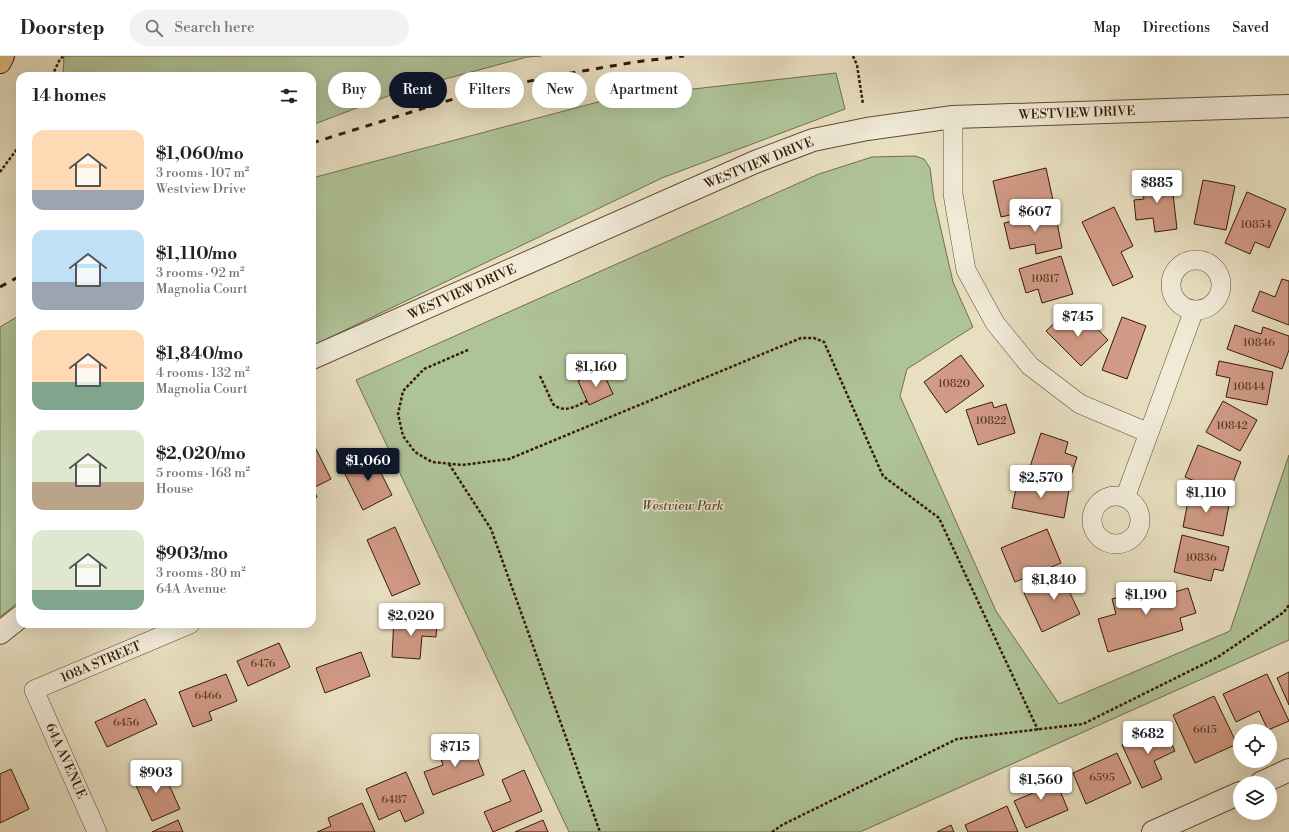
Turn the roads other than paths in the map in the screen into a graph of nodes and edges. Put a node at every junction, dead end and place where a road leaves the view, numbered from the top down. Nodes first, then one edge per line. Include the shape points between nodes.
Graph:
1 (3, 56) edge
2 (0, 62) edge
3 (1289, 106) edge
4 (953, 117) junction
5 (1194, 310) dead end
6 (316, 356) edge
7 (1149, 433) junction
8 (1125, 498) dead end
9 (16, 620) edge
10 (166, 629) edge
11 (0, 633) edge
12 (34, 690) joint
13 (1289, 770) edge
14 (1276, 776) edge
15 (1233, 796) edge
16 (97, 832) edge
17 (1153, 832) edge

1 - 2 highway
3 - 4 street, WESTVIEW DRIVE
4 - 6 street, WESTVIEW DRIVE via 867,129 813,140 755,162
4 - 7 street via 953,194 966,270 995,323 1030,366 1080,404
5 - 7 street
7 - 8 street
9 - 11 street
10 - 12 street, 108A STREET
12 - 16 street, 64A AVENUE
13 - 14 street
15 - 17 street

